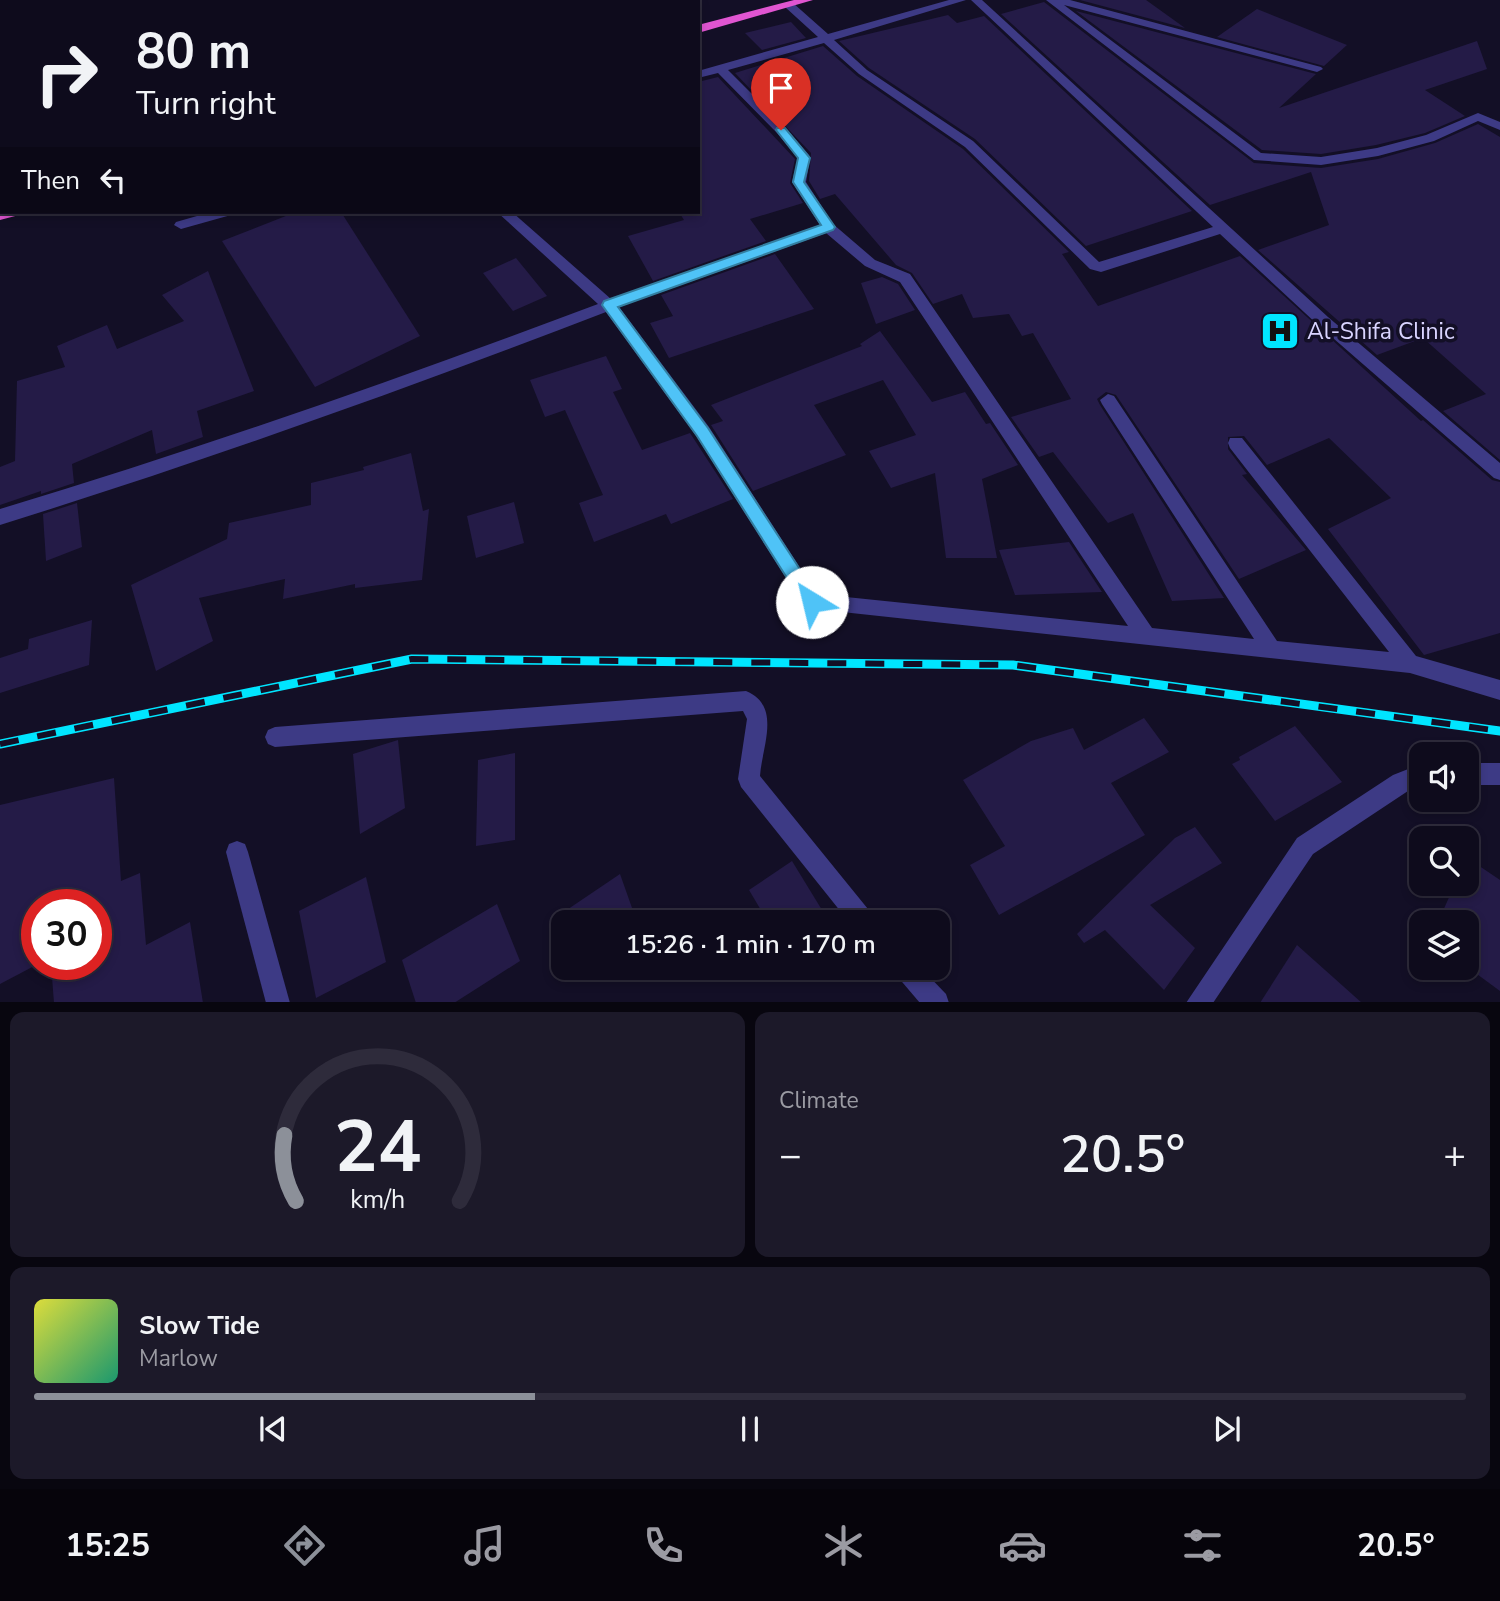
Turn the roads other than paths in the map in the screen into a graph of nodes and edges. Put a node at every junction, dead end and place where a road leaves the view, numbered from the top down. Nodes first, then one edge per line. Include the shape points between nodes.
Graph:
1 (807, 0) edge
2 (961, 0) edge
3 (976, 0) edge
4 (1051, 0) edge
5 (1058, 0) edge
6 (789, 5) junction
7 (700, 28) edge
8 (825, 39) junction
9 (720, 69) junction
10 (1317, 69) dead end
11 (700, 74) edge
12 (1500, 126) edge
13 (219, 214) edge
14 (506, 214) edge
15 (181, 225) dead end
16 (828, 227) junction
17 (1223, 228) junction
18 (609, 305) junction
19 (1108, 400) dead end
20 (1236, 443) dead end
21 (1500, 473) edge
22 (0, 517) edge
23 (1146, 636) junction
24 (1272, 650) junction
25 (1410, 664) junction
26 (1500, 690) edge
27 (275, 737) dead end
28 (1479, 774) edge
29 (1500, 774) edge
30 (1409, 780) edge
31 (237, 852) dead end
32 (854, 910) edge
33 (916, 980) edge
34 (278, 1002) edge
35 (936, 1002) edge
36 (1199, 1002) edge

1 - 6 highway
2 - 8 street
3 - 17 street
4 - 12 street via 1258,157 1321,160 1378,152 1430,138 1478,117
5 - 10 street
6 - 7 highway
6 - 8 street
8 - 9 street
8 - 17 street via 863,72 969,144 1095,266
9 - 11 street
9 - 16 street via 804,158 799,182
13 - 15 street
14 - 18 street
16 - 18 street
16 - 23 street via 870,263 905,278
17 - 21 street
18 - 22 street via 402,384
18 - 23 street via 703,432 812,602
19 - 24 street
20 - 25 street
23 - 24 street
24 - 25 street
25 - 26 street
27 - 32 street via 746,701 757,710 759,727 750,755 749,779
28 - 29 street
30 - 36 street via 1305,846
31 - 34 street
33 - 35 street

